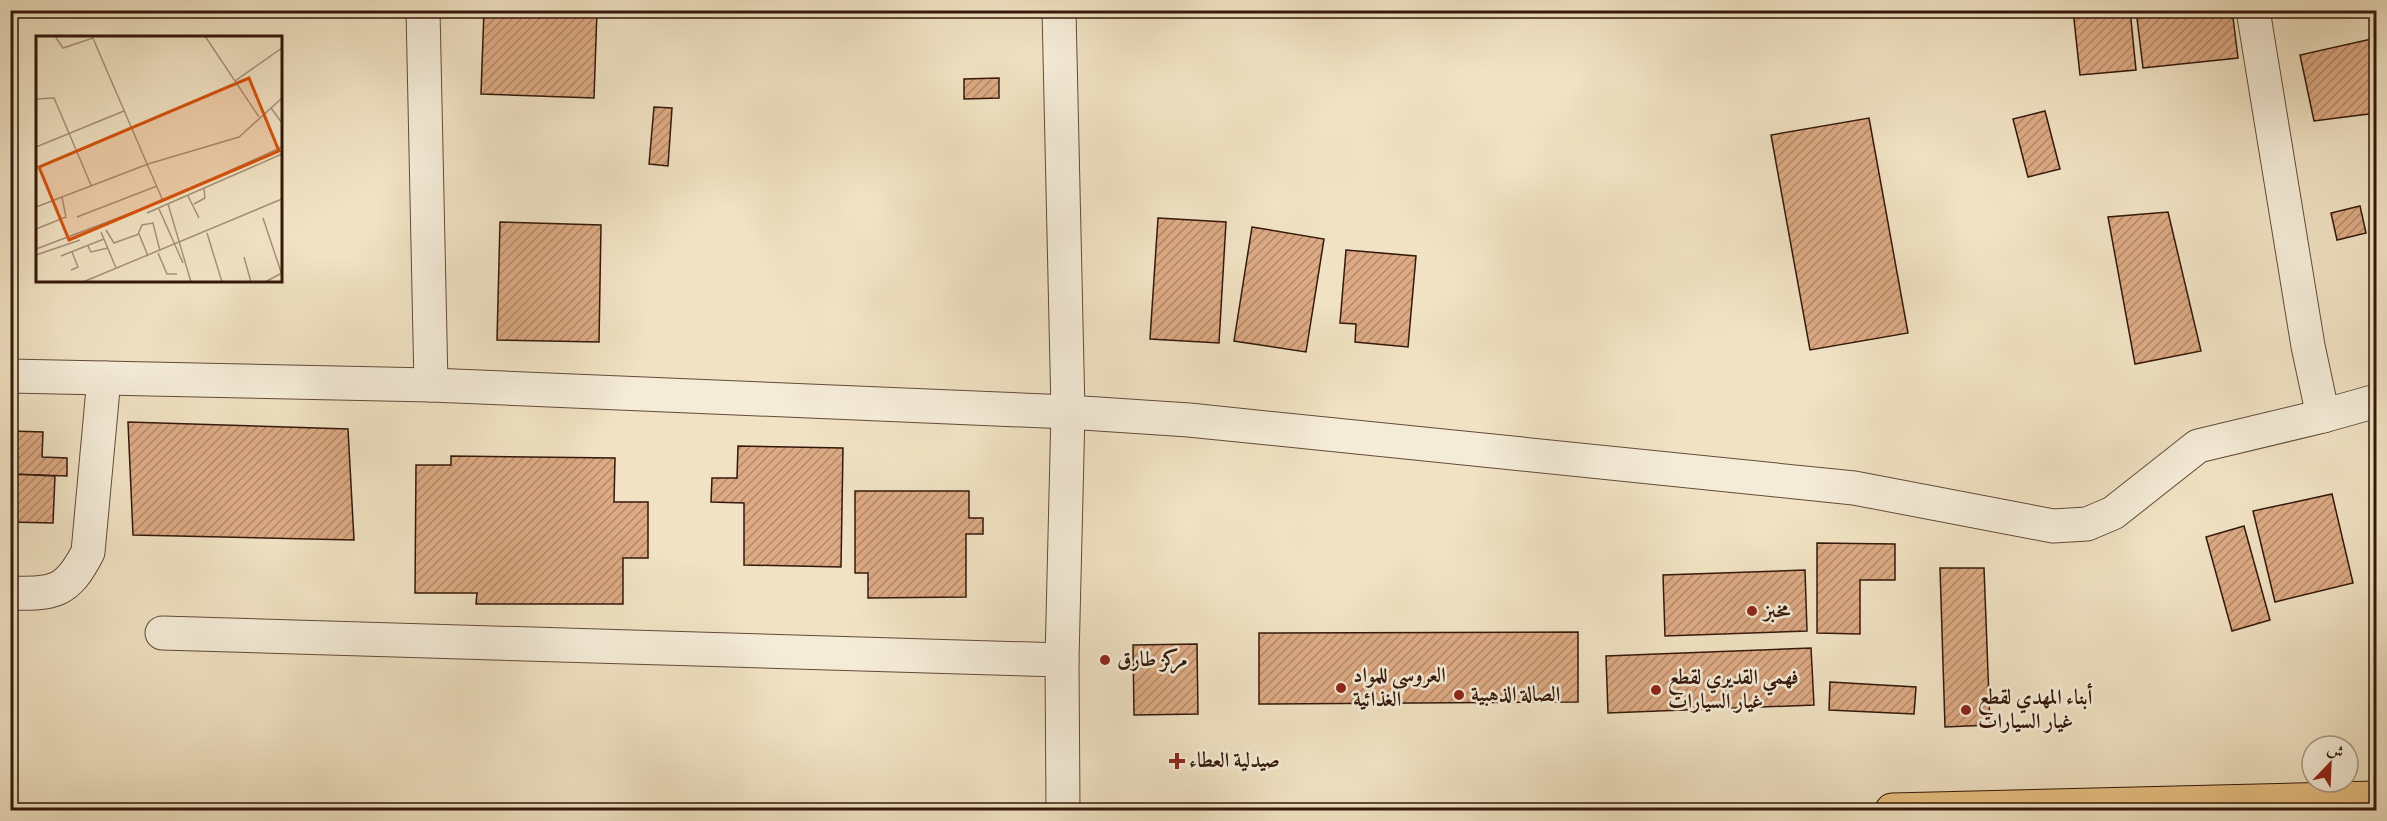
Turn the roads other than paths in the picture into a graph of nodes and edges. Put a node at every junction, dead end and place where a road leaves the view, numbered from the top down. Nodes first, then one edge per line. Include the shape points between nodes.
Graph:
1 (423, 10) edge
2 (1059, 10) edge
3 (2253, 10) edge
4 (10, 376) edge
5 (104, 378) junction
6 (431, 385) junction
7 (2376, 401) edge
8 (1068, 412) junction
9 (2324, 416) junction
10 (10, 592) edge
11 (162, 633) dead end
12 (1062, 660) junction
13 (2376, 798) edge
14 (1063, 810) edge
15 (1892, 810) edge

1 - 6 street
2 - 8 street
3 - 9 street via 2308,346
4 - 5 street
5 - 6 street
5 - 10 street via 88,552 78,572 62,586 44,593
6 - 8 street
7 - 9 street
8 - 9 street via 1189,420 1854,488 2053,526 2087,524 2113,513 2198,446
8 - 12 street
11 - 12 street
12 - 14 street
13 - 15 highway

